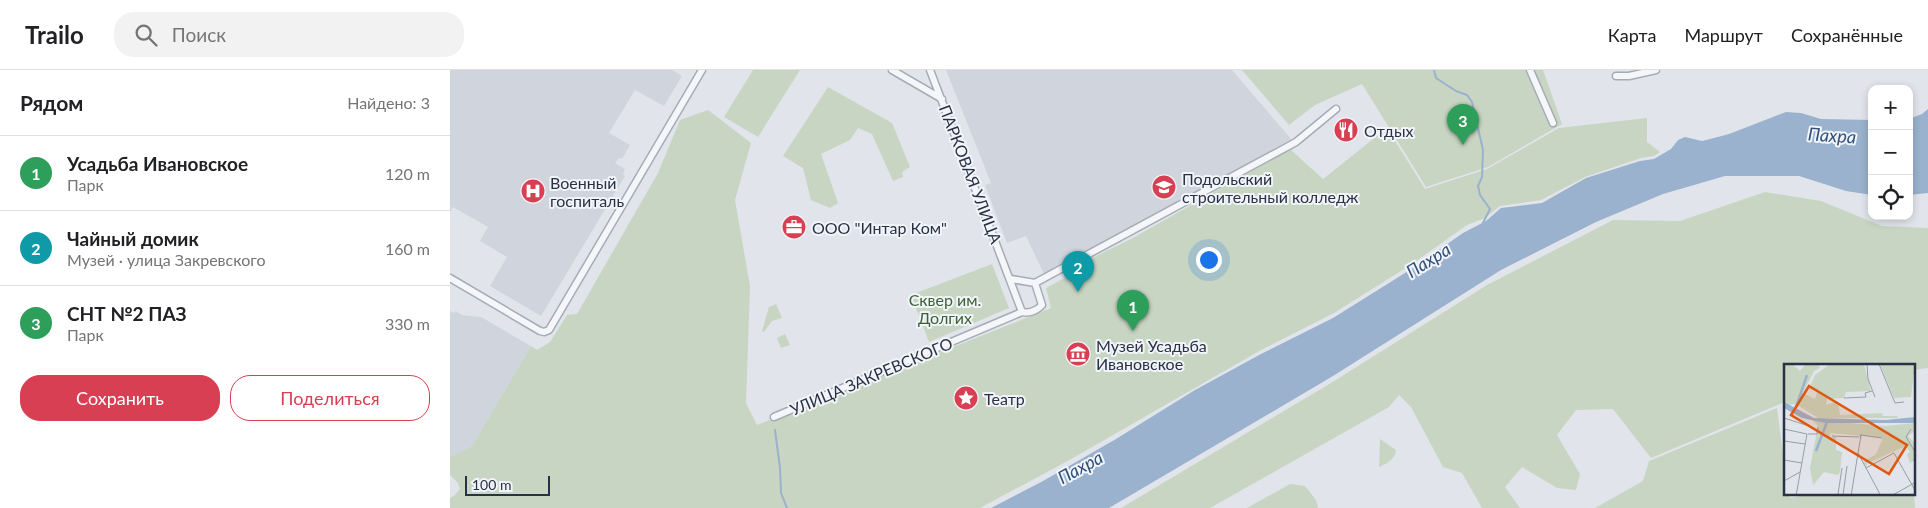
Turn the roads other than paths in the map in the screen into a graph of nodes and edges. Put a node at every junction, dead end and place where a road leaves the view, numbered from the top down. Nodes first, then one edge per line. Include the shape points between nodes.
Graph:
1 (702, 70) edge
2 (892, 70) edge
3 (930, 70) edge
4 (1530, 70) edge
5 (1656, 70) edge
6 (1616, 76) dead end
7 (942, 99) junction
8 (1336, 109) dead end
9 (1553, 123) dead end
10 (450, 278) edge
11 (1010, 279) junction
12 (1036, 283) junction
13 (1022, 312) junction
14 (774, 416) dead end

1 - 10 street via 549,330 540,331
2 - 7 street
3 - 7 street, ПАРКОВАЯ УЛИЦА
4 - 9 street
5 - 6 street
7 - 11 street, ПАРКОВАЯ УЛИЦА
8 - 12 street via 1296,142
11 - 12 street
11 - 13 street, ПАРКОВАЯ УЛИЦА
12 - 13 street via 1042,305
13 - 14 street, УЛИЦА ЗАКРЕВСКОГО

